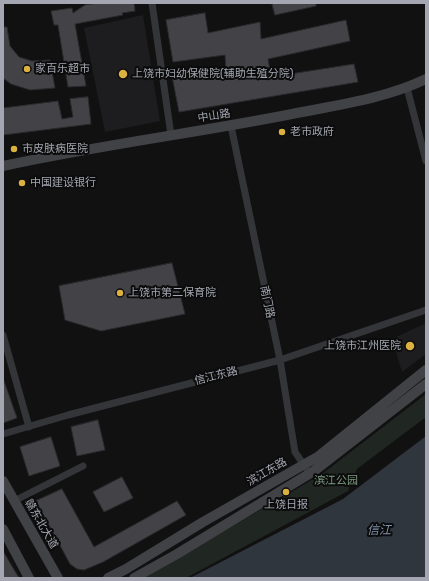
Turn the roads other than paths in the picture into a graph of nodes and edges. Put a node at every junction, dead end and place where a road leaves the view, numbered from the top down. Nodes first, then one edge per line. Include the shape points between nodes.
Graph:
1 (152, 3) edge
2 (426, 79) edge
3 (407, 88) junction
4 (232, 126) junction
5 (171, 135) junction
6 (426, 161) edge
7 (3, 166) edge
8 (426, 310) edge
9 (3, 335) edge
10 (280, 360) junction
11 (426, 370) edge
12 (426, 384) edge
13 (29, 427) junction
14 (3, 434) edge
15 (303, 465) junction
16 (83, 466) dead end
17 (312, 473) junction
18 (3, 481) edge
19 (14, 501) junction
20 (3, 529) edge
21 (29, 578) edge
22 (58, 578) edge
23 (108, 578) edge
24 (134, 578) edge

1 - 5 street
2 - 3 main road, 中山路
3 - 4 main road, 中山路 via 371,99
3 - 6 street
4 - 5 main road, 中山路
4 - 10 street, 南门路
5 - 7 main road, 中山路
8 - 10 street, 信江东路
9 - 13 street
10 - 13 street, 信江东路
10 - 15 street, 南门路 via 295,452
11 - 15 main road, 滨江东路 via 319,456
12 - 17 main road, 滨江东路
13 - 14 street, 信江东路
15 - 17 street, 南门路
15 - 23 main road, 滨江东路
16 - 19 street
17 - 24 main road, 滨江东路
18 - 19 main road, 赣东北大道
19 - 22 main road, 赣东北大道
20 - 21 main road

